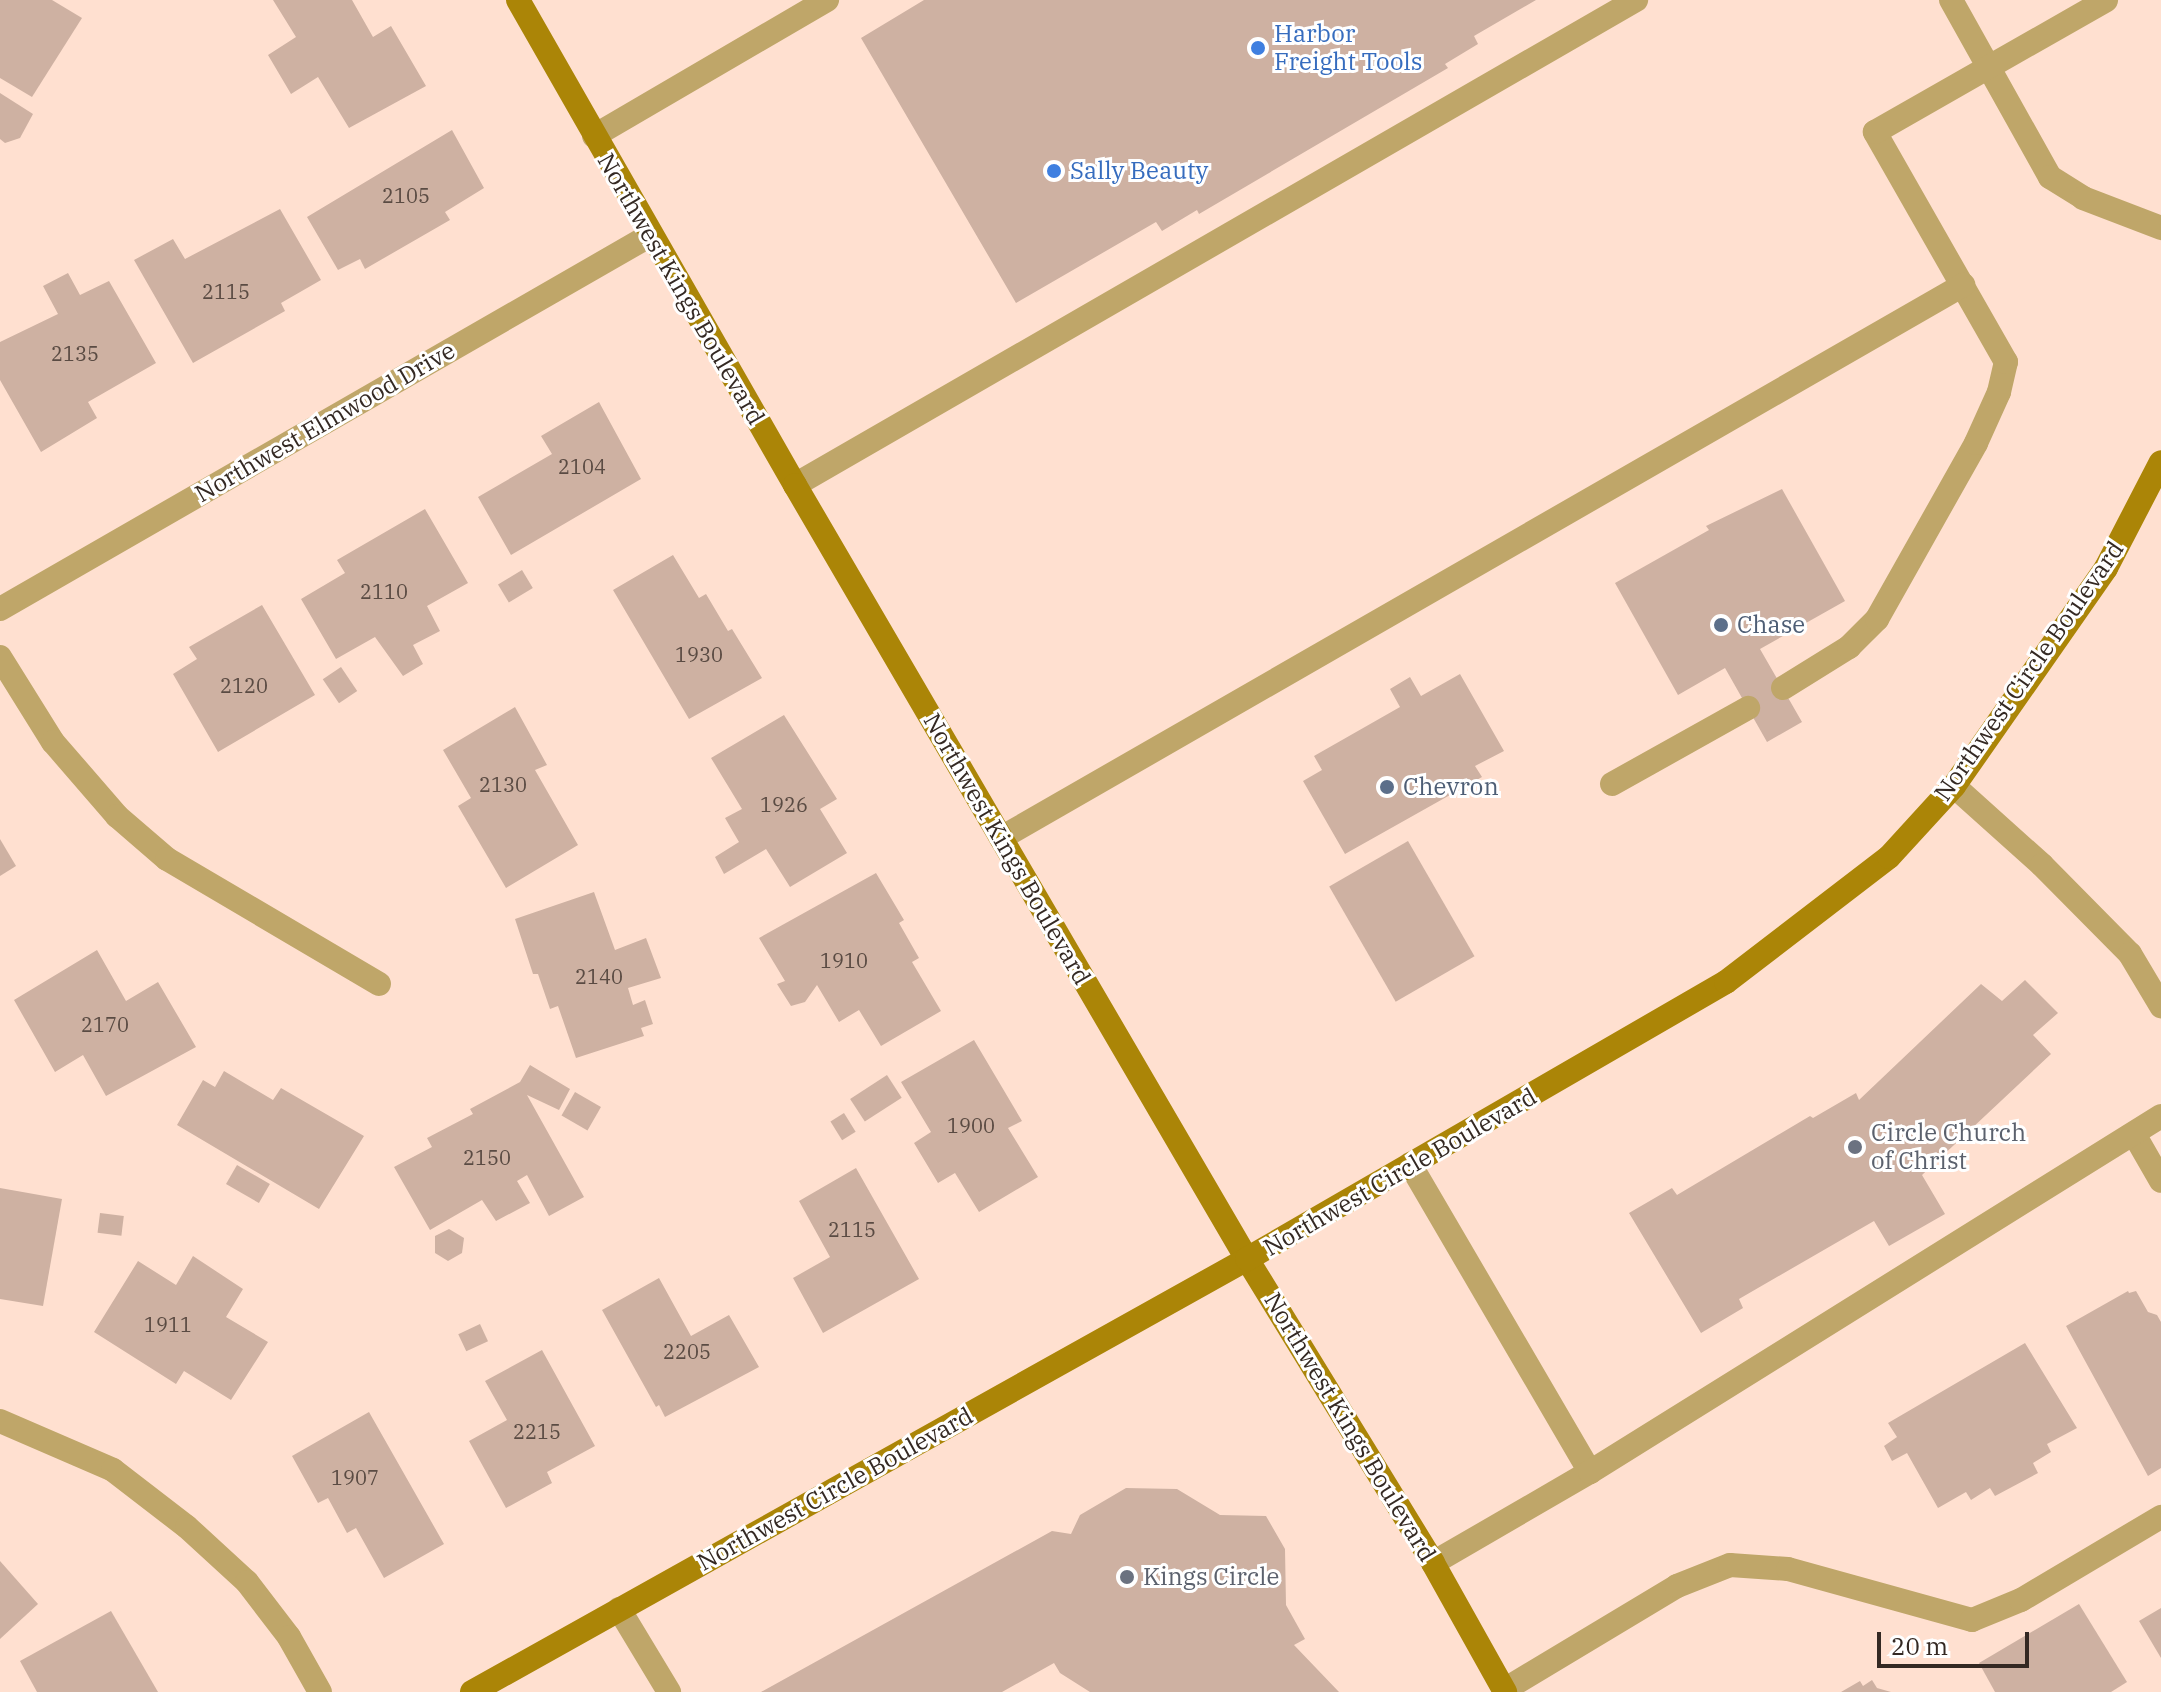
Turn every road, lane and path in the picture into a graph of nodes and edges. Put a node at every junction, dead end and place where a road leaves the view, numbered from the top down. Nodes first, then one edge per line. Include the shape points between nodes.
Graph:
1 (518, 0) edge
2 (827, 0) edge
3 (1636, 0) edge
4 (1951, 0) edge
5 (2106, 0) edge
6 (1990, 67) junction
7 (594, 136) junction
8 (2161, 228) edge
9 (649, 236) junction
10 (1963, 285) junction
11 (2161, 462) edge
12 (795, 485) junction
13 (0, 609) edge
14 (0, 657) edge
15 (1783, 688) dead end
16 (1748, 708) dead end
17 (1612, 784) dead end
18 (1954, 786) junction
19 (1001, 838) junction
20 (379, 984) dead end
21 (2161, 1006) edge
22 (2161, 1116) edge
23 (2134, 1134) junction
24 (1410, 1164) junction
25 (2161, 1181) edge
26 (1247, 1259) junction
27 (0, 1421) edge
28 (1590, 1472) junction
29 (2161, 1517) edge
30 (1433, 1563) junction
31 (619, 1609) junction
32 (1505, 1691) edge
33 (320, 1692) edge
34 (472, 1692) edge
35 (669, 1692) edge

1 - 7 main road, Northwest Kings Boulevard
2 - 7 street
3 - 12 street
4 - 6 street
5 - 6 street
6 - 8 street via 2050,177 2083,198
6 - 10 street via 1875,132
7 - 9 main road, Northwest Kings Boulevard
9 - 12 main road, Northwest Kings Boulevard
9 - 13 street, Northwest Elmwood Drive
10 - 15 street via 2006,362 1999,392 1877,619 1849,647
10 - 19 street
11 - 18 main road, Northwest Circle Boulevard via 2106,568
12 - 19 main road, Northwest Kings Boulevard
14 - 20 street via 53,742 117,816 167,859
16 - 17 street
18 - 21 street via 2130,954
18 - 24 main road, Northwest Circle Boulevard via 1889,857 1726,982
19 - 26 main road, Northwest Kings Boulevard
22 - 23 street
23 - 25 street
23 - 28 street
24 - 26 main road, Northwest Circle Boulevard
24 - 28 street
26 - 30 main road, Northwest Kings Boulevard
26 - 31 main road, Northwest Circle Boulevard
27 - 33 street via 113,1470 187,1527 247,1582 289,1637
28 - 30 street
29 - 32 street via 2021,1600 1972,1620 1788,1569 1730,1565 1677,1586
30 - 32 main road, Northwest Kings Boulevard
31 - 34 main road, Northwest Circle Boulevard
31 - 35 street

